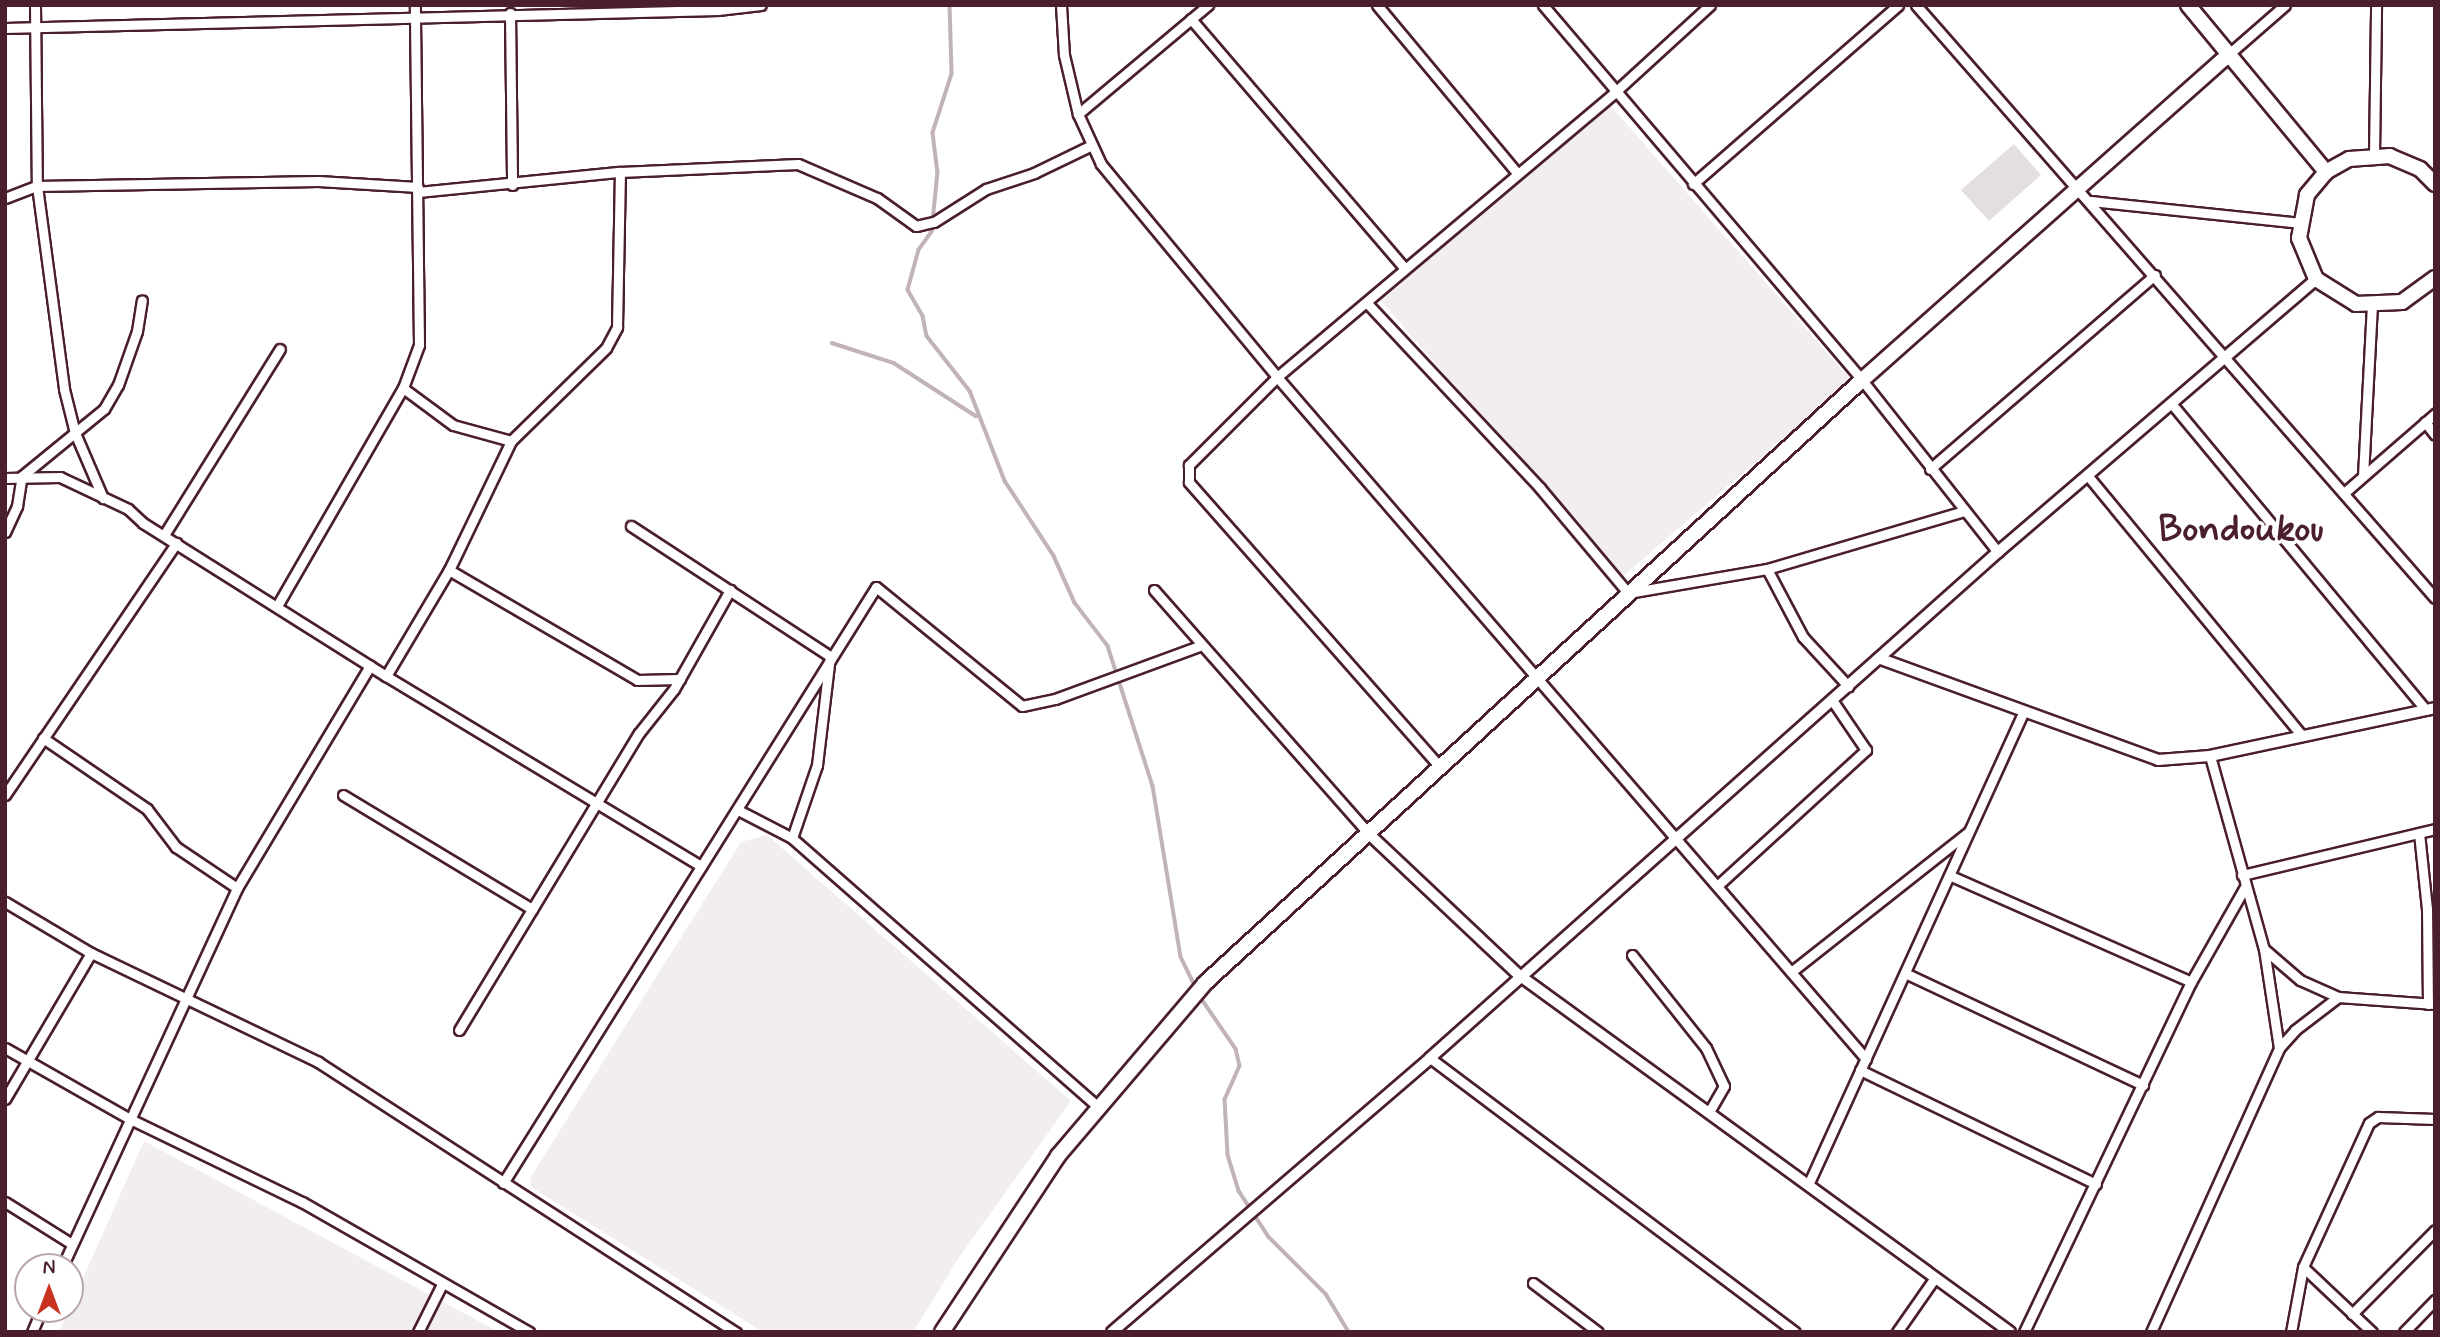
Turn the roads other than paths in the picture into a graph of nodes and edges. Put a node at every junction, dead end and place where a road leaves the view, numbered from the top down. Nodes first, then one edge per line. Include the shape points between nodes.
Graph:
1 (35, 5) edge
2 (761, 5) edge
3 (1062, 5) edge
4 (1208, 5) edge
5 (1377, 5) edge
6 (1543, 5) edge
7 (1710, 5) edge
8 (1898, 5) edge
9 (1916, 5) edge
10 (2188, 5) edge
11 (2285, 5) edge
12 (2376, 5) edge
13 (718, 8) edge
14 (415, 10) edge
15 (510, 13) junction
16 (1191, 19) junction
17 (36, 27) junction
18 (5, 29) edge
19 (2230, 53) junction
20 (1614, 93) junction
21 (1078, 114) junction
22 (1092, 145) junction
23 (2374, 155) junction
24 (620, 172) junction
25 (1516, 172) junction
26 (2326, 172) junction
27 (2434, 180) edge
28 (1693, 184) junction
29 (512, 185) junction
30 (2077, 185) junction
31 (37, 186) junction
32 (418, 190) junction
33 (5, 198) edge
34 (2091, 201) junction
35 (2299, 223) junction
36 (1404, 267) junction
37 (2155, 275) junction
38 (2316, 279) junction
39 (2432, 285) edge
40 (142, 300) dead end
41 (1367, 303) junction
42 (2372, 307) junction
43 (280, 349) dead end
44 (2225, 357) junction
45 (1278, 377) junction
46 (1862, 380) junction
47 (403, 388) junction
48 (2171, 403) junction
49 (2435, 414) edge
50 (2425, 422) junction
51 (75, 433) junction
52 (2435, 435) edge
53 (511, 441) junction
54 (1930, 469) junction
55 (2362, 475) junction
56 (2088, 476) junction
57 (22, 477) junction
58 (5, 478) edge
59 (2344, 493) junction
60 (103, 498) junction
61 (1964, 511) junction
62 (631, 526) dead end
63 (5, 532) edge
64 (164, 536) junction
65 (176, 543) junction
66 (1998, 552) junction
67 (1767, 569) junction
68 (449, 570) junction
69 (730, 590) junction
70 (1154, 590) dead end
71 (1628, 593) junction
72 (2435, 598) edge
73 (276, 606) junction
74 (1199, 646) junction
75 (830, 656) junction
76 (1881, 659) junction
77 (370, 666) junction
78 (386, 676) junction
79 (1537, 677) junction
80 (680, 679) junction
81 (1848, 686) junction
82 (1832, 700) junction
83 (2430, 709) edge
84 (2023, 713) junction
85 (2302, 736) junction
86 (43, 738) junction
87 (2210, 757) junction
88 (1440, 767) junction
89 (5, 795) edge
90 (343, 795) dead end
91 (596, 803) junction
92 (738, 810) junction
93 (1972, 829) junction
94 (2435, 829) edge
95 (1367, 832) junction
96 (2419, 833) junction
97 (792, 838) junction
98 (1674, 840) junction
99 (701, 866) junction
100 (2242, 875) junction
101 (1951, 876) junction
102 (1717, 886) junction
103 (2245, 887) junction
104 (237, 888) junction
105 (5, 902) edge
106 (532, 909) junction
107 (2431, 909) edge
108 (2264, 949) junction
109 (91, 953) junction
110 (1632, 955) dead end
111 (1791, 972) junction
112 (1907, 974) junction
113 (1519, 975) junction
114 (2191, 982) junction
115 (2338, 998) junction
116 (183, 1000) junction
117 (2431, 1004) edge
118 (458, 1030) dead end
119 (5, 1048) edge
120 (2279, 1048) junction
121 (1430, 1058) junction
122 (27, 1059) junction
123 (1866, 1059) junction
124 (1860, 1070) junction
125 (2143, 1086) junction
126 (5, 1098) edge
127 (1097, 1106) junction
128 (1710, 1110) junction
129 (2435, 1118) edge
130 (130, 1119) junction
131 (503, 1183) junction
132 (2096, 1184) junction
133 (1808, 1185) junction
134 (5, 1202) edge
135 (2435, 1230) edge
136 (72, 1244) junction
137 (68, 1253) edge
138 (2303, 1267) junction
139 (1934, 1279) junction
140 (1533, 1283) dead end
141 (442, 1284) junction
142 (2435, 1300) edge
143 (2352, 1314) junction
144 (418, 1332) edge
145 (529, 1332) edge
146 (736, 1332) edge
147 (942, 1332) edge
148 (1112, 1332) edge
149 (1598, 1332) edge
150 (1795, 1332) edge
151 (1897, 1332) edge
152 (2010, 1332) edge
153 (2024, 1332) edge
154 (2151, 1332) edge
155 (2291, 1332) edge
156 (2372, 1332) edge
157 (2404, 1332) edge

1 - 17 street
2 - 13 street
3 - 21 street via 1064,55
4 - 16 street
5 - 25 street
6 - 20 street
7 - 20 street
8 - 28 street
9 - 30 street
10 - 19 main road
11 - 19 street
12 - 23 street
13 - 15 street
14 - 15 street
14 - 17 street
14 - 32 street
15 - 29 street
16 - 21 street
16 - 36 street
17 - 18 street
17 - 31 street
19 - 26 main road
19 - 30 main road
20 - 25 street
20 - 28 street
21 - 22 street
22 - 24 street via 1034,173 986,189 934,222 916,226 877,198 805,165
22 - 45 street via 1101,164
23 - 26 main road via 2349,159
23 - 27 main road via 2406,161
24 - 29 street
24 - 53 street via 617,327 606,348
25 - 36 street
26 - 35 main road via 2307,195
28 - 46 street
29 - 32 street
30 - 34 street
30 - 46 main road
31 - 32 street via 318,181
31 - 33 street
31 - 51 street via 64,389
32 - 47 street via 420,332
34 - 35 street
34 - 37 street
35 - 38 main road via 2302,253
36 - 41 street
37 - 44 street
37 - 54 street
38 - 42 main road via 2341,299
38 - 44 street
39 - 42 main road via 2402,302
40 - 51 street via 137,331 118,385 104,410
41 - 45 street
41 - 71 street via 1540,488
42 - 55 street
43 - 64 street
44 - 48 street
44 - 59 street
45 - 79 street
45 - 88 street via 1189,465 1186,474
46 - 54 street
46 - 71 main road
47 - 53 street via 453,425
47 - 73 street
48 - 56 street
48 - 83 street
49 - 50 street
50 - 52 street
50 - 55 street
51 - 57 street
51 - 60 street
53 - 68 street
54 - 61 street
55 - 59 street
56 - 66 street
56 - 85 street
57 - 58 street
57 - 60 street via 60,477
57 - 63 street via 17,506
59 - 72 street
60 - 64 street via 128,509
61 - 66 street
61 - 67 street
62 - 69 street
64 - 65 street
65 - 73 street
65 - 86 street
66 - 76 street
67 - 71 street
67 - 81 street via 1803,637
68 - 78 street
68 - 80 street via 638,680
69 - 75 street
69 - 80 street
70 - 74 street
71 - 79 main road
73 - 77 street
74 - 75 street via 1055,699 1022,706 876,587
74 - 95 street
75 - 92 street
75 - 97 street via 817,765
76 - 81 street
76 - 84 street
77 - 78 street
77 - 104 street
78 - 91 street
79 - 88 main road
79 - 98 street
80 - 91 street via 639,733
81 - 82 street
82 - 98 street
82 - 102 street via 1866,750
83 - 85 street
84 - 87 street via 2158,760
84 - 93 street
85 - 87 street
86 - 89 street
86 - 104 street via 147,809 176,847
87 - 100 street
88 - 95 main road
90 - 106 street
91 - 99 street
91 - 106 street
92 - 97 street
92 - 99 street
93 - 101 street
93 - 111 street
94 - 96 street
95 - 113 street
95 - 127 main road via 1205,983
96 - 100 street
96 - 107 street
97 - 127 street
98 - 102 street
98 - 113 street
99 - 131 street
100 - 103 street
101 - 112 street
101 - 114 street
102 - 111 street
103 - 108 street
103 - 114 street
104 - 116 street
105 - 109 street
106 - 118 street
107 - 117 street
108 - 115 street via 2300,980
108 - 120 street
109 - 116 street
109 - 122 street
110 - 128 street via 1706,1048 1724,1086
111 - 123 street
112 - 123 street
112 - 125 street
113 - 121 street
113 - 128 street
114 - 125 street
115 - 117 street
115 - 120 street via 2312,1014
116 - 130 street
116 - 131 street via 309,1057
119 - 122 street
120 - 154 street
121 - 148 street
121 - 150 street
122 - 126 street
122 - 130 street
123 - 124 street
124 - 132 street
124 - 133 street
125 - 132 street
127 - 147 main road via 1018,1210
128 - 133 street
129 - 138 street via 2372,1118
130 - 136 street
130 - 141 street via 302,1202
131 - 146 street
132 - 153 street
133 - 139 street
134 - 136 street
135 - 143 street
136 - 137 street
138 - 143 street
138 - 155 street
139 - 151 street
139 - 152 street
140 - 149 street
141 - 144 street
141 - 145 street
142 - 157 street
143 - 156 street

